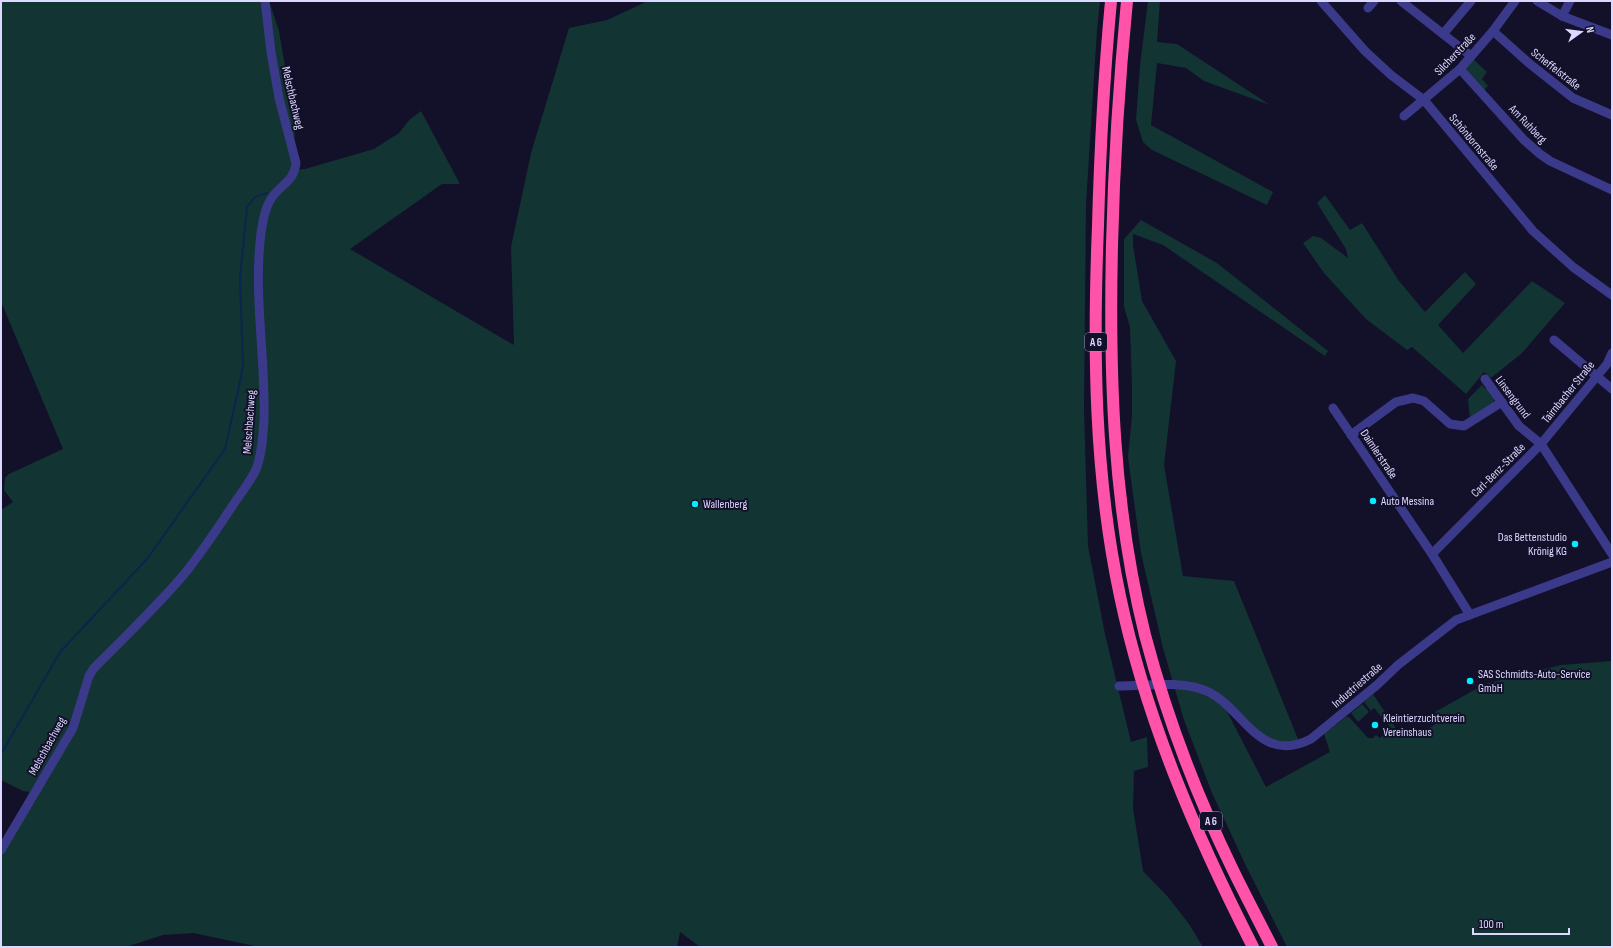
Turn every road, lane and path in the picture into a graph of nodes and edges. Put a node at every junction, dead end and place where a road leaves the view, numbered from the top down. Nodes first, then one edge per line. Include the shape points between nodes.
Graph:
1 (265, 1) edge
2 (1111, 1) edge
3 (1127, 1) edge
4 (1321, 1) edge
5 (1401, 1) edge
6 (1472, 1) edge
7 (1515, 1) edge
8 (1537, 1) edge
9 (1570, 1) edge
10 (1562, 16) junction
11 (1493, 30) junction
12 (1443, 34) junction
13 (1612, 35) edge
14 (1472, 56) junction
15 (1460, 69) junction
16 (1424, 100) junction
17 (1612, 115) edge
18 (1404, 116) dead end
19 (1612, 190) edge
20 (1612, 295) edge
21 (1554, 340) dead end
22 (1612, 353) edge
23 (1597, 376) junction
24 (1485, 380) dead end
25 (1612, 389) edge
26 (1502, 402) junction
27 (1333, 408) dead end
28 (1351, 435) junction
29 (1541, 444) junction
30 (1432, 554) junction
31 (1612, 554) edge
32 (1612, 562) edge
33 (1470, 616) junction
34 (1119, 686) dead end
35 (1, 850) edge
36 (1253, 947) edge
37 (1272, 947) edge

1 - 35 street, Melschbachweg via 279,98 296,163 292,178 272,197 266,209 261,233 259,289 264,391 260,458 251,478 207,544 180,578 94,668 89,676 73,728
2 - 36 highway, A 6 via 1098,205 1095,310 1100,462 1108,529 1120,595 1143,685 1160,738 1196,829
3 - 37 highway, A 6 via 1113,197 1111,306 1116,464 1129,561 1159,684 1191,774 1232,868
4 - 16 street, Schönbornstraße via 1365,51
5 - 12 street
6 - 12 street
7 - 11 street, Silcherstraße
8 - 10 street
9 - 10 street
10 - 13 street
11 - 14 street, Silcherstraße
11 - 17 street, Scheffelstraße via 1573,98
12 - 14 street
14 - 15 street, Silcherstraße
15 - 16 street, Silcherstraße
15 - 19 street, Am Ruhberg via 1524,140 1540,154
16 - 18 street, Silcherstraße
16 - 20 street, Schönbornstraße via 1533,231 1574,267
21 - 23 street
22 - 23 street, Tairnbacher Straße
23 - 25 street
23 - 29 street, Tairnbacher Straße
24 - 26 street, Linsengrund
26 - 28 street via 1464,426 1459,426 1450,424 1424,401 1413,398 1396,402
26 - 29 street, Linsengrund via 1519,426
27 - 28 street, Daimlerstraße
28 - 30 street, Daimlerstraße
29 - 30 street, Carl-Benz-Straße
29 - 31 street, Carl-Benz-Straße
30 - 33 street
32 - 33 street, Industriestraße
33 - 34 street, Industriestraße via 1456,620 1398,665 1311,739 1300,744 1287,746 1268,742 1248,727 1224,701 1200,688 1181,685

